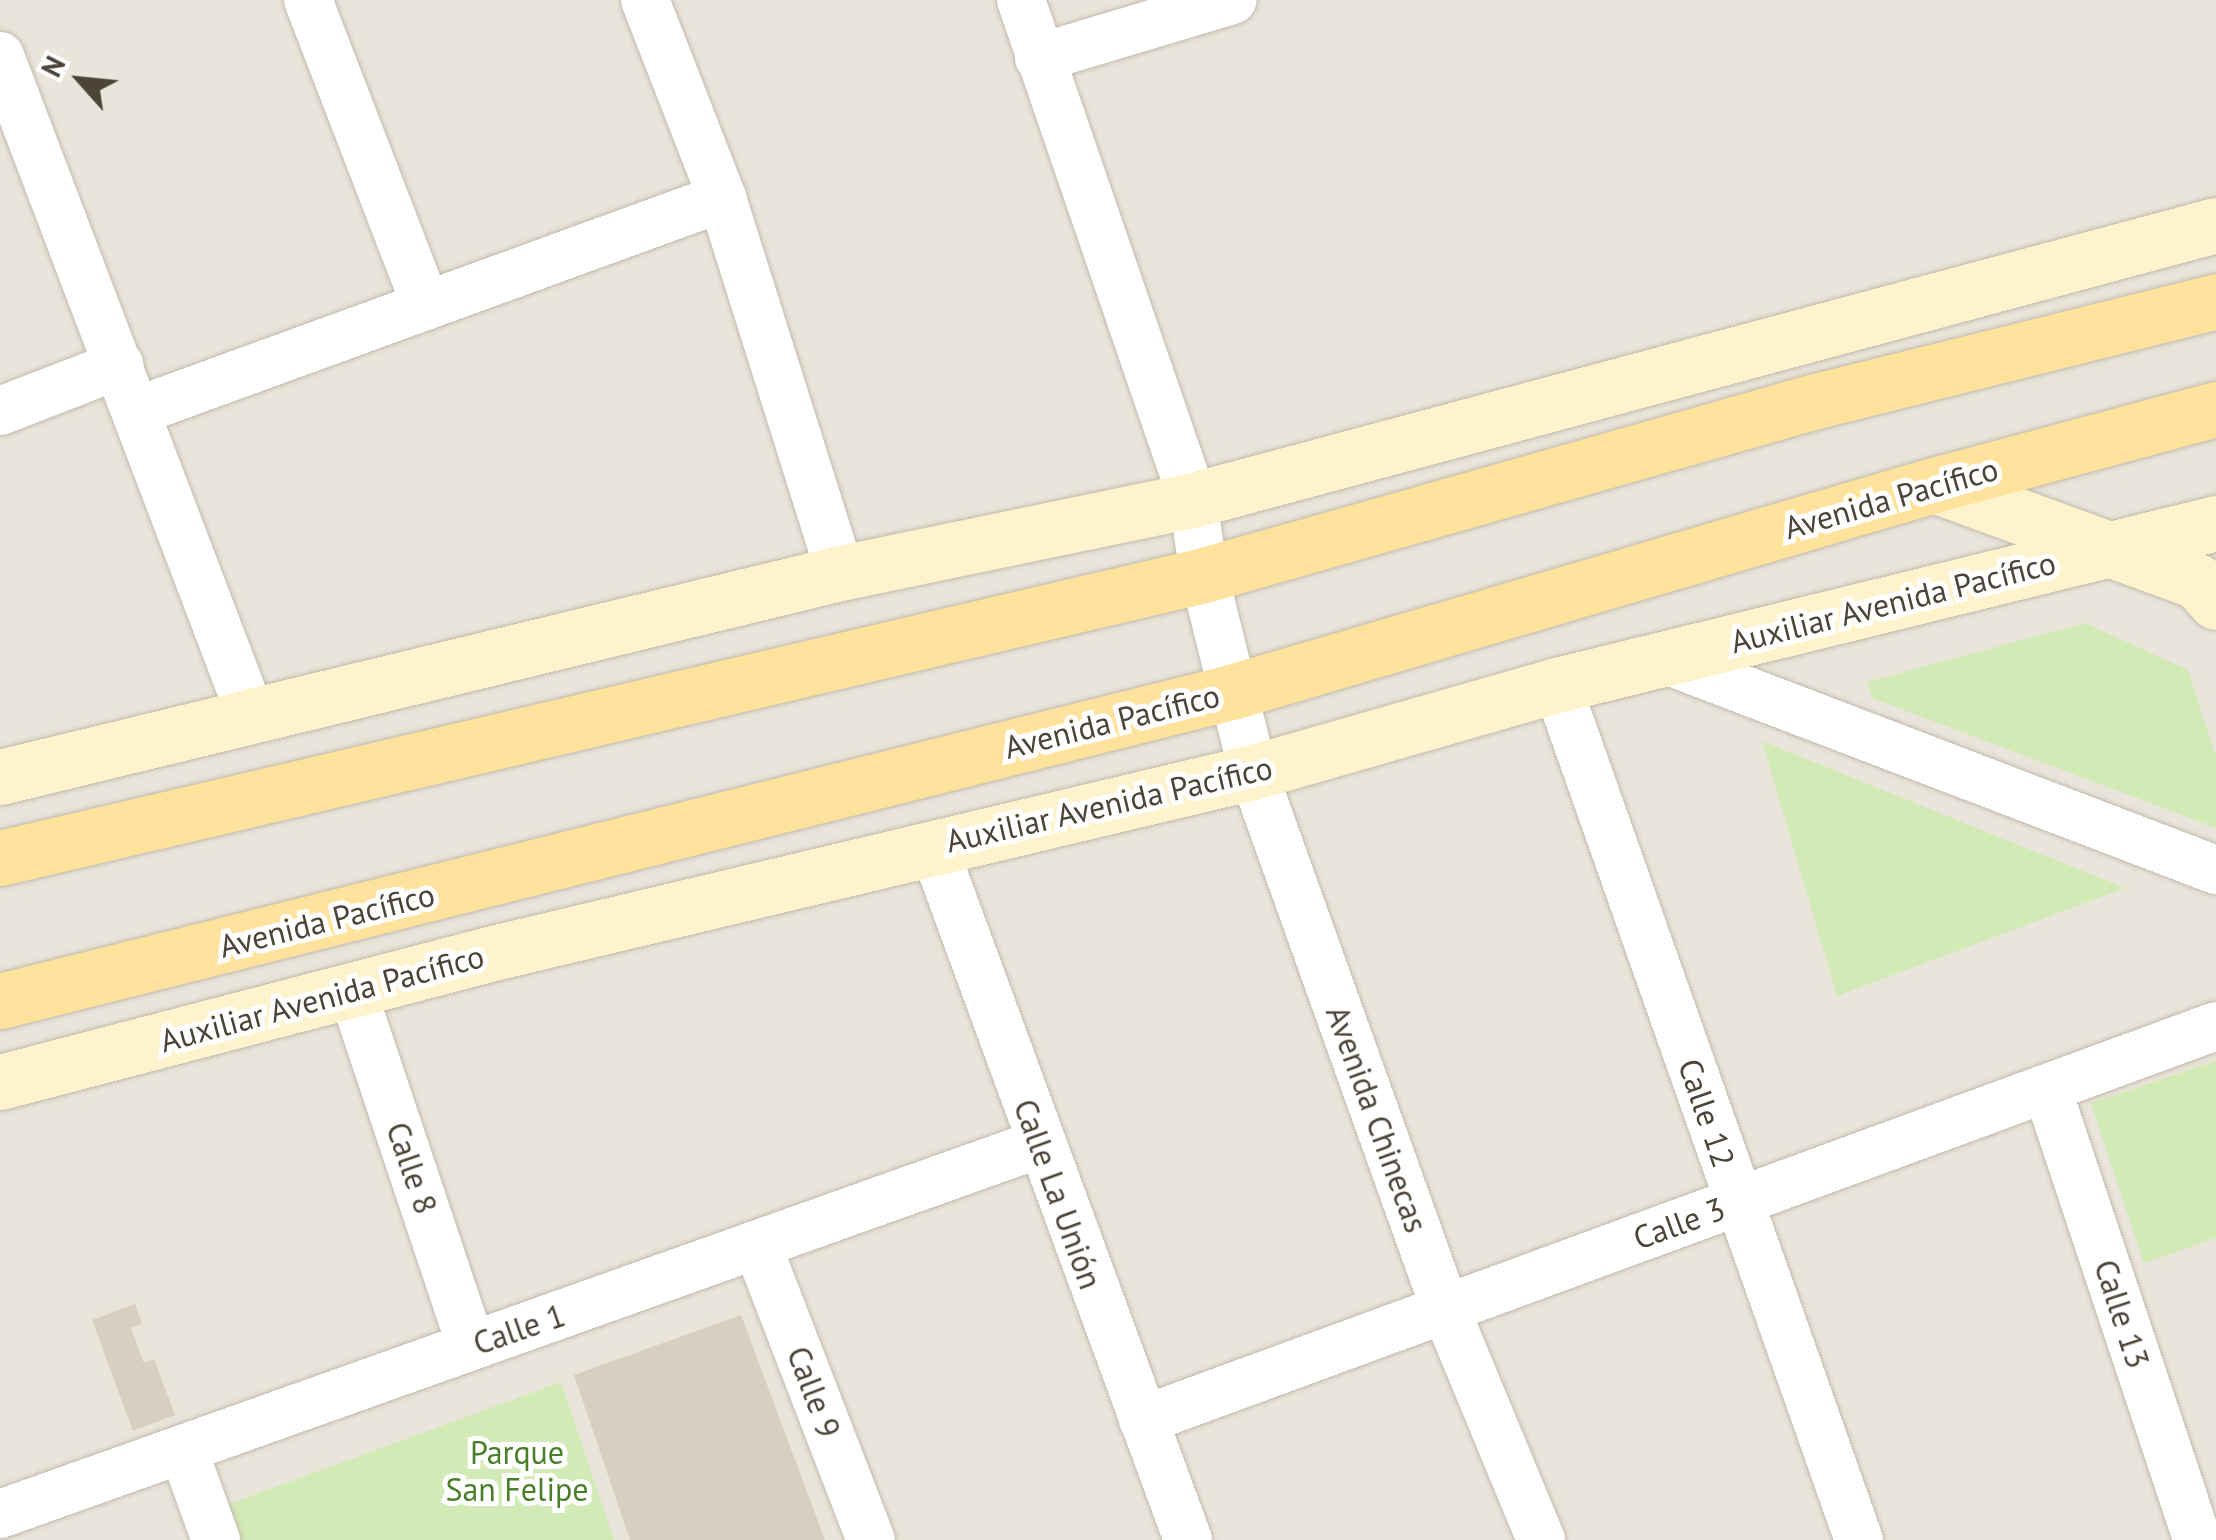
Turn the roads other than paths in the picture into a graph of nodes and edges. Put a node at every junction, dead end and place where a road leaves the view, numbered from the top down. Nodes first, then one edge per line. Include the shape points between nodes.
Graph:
1 (308, 0) edge
2 (644, 0) edge
3 (1021, 0) edge
4 (1232, 0) edge
5 (0, 56) edge
6 (1039, 58) junction
7 (722, 198) junction
8 (2216, 225) edge
9 (424, 301) junction
10 (2216, 302) edge
11 (119, 365) junction
12 (2216, 409) edge
13 (0, 411) edge
14 (137, 411) junction
15 (1934, 485) junction
16 (1193, 500) junction
17 (2216, 523) edge
18 (2104, 547) junction
19 (840, 573) junction
20 (1204, 575) junction
21 (2210, 586) edge
22 (2216, 635) edge
23 (1666, 660) junction
24 (1558, 684) junction
25 (1231, 692) junction
26 (250, 714) junction
27 (1253, 772) junction
28 (0, 777) edge
29 (933, 846) junction
30 (0, 858) edge
31 (2216, 870) edge
32 (352, 990) junction
33 (0, 1001) edge
34 (2216, 1026) edge
35 (0, 1082) edge
36 (2047, 1088) junction
37 (1038, 1144) junction
38 (1738, 1202) junction
39 (757, 1245) junction
40 (1445, 1308) junction
41 (472, 1345) junction
42 (1143, 1420) junction
43 (182, 1449) junction
44 (0, 1514) edge
45 (216, 1540) edge
46 (872, 1540) edge
47 (1188, 1540) edge
48 (1540, 1540) edge
49 (1858, 1540) edge
50 (2197, 1540) edge

1 - 9 street
2 - 7 street
3 - 6 street
4 - 6 street
5 - 11 street
6 - 16 street
7 - 9 street
7 - 19 street
8 - 16 main road
9 - 14 street
10 - 20 main road via 1812,402
11 - 13 street
11 - 14 street
12 - 15 main road, Avenida Pacífico
14 - 26 street
15 - 18 main road
15 - 25 main road, Avenida Pacífico
16 - 19 main road
16 - 20 street
17 - 18 main road, Auxiliar Avenida Pacífico
18 - 21 main road
18 - 23 main road, Auxiliar Avenida Pacífico
19 - 26 main road
20 - 25 street, Avenida Chinecas
20 - 30 main road
21 - 22 street
23 - 24 main road, Auxiliar Avenida Pacífico
23 - 31 street
24 - 27 main road, Auxiliar Avenida Pacífico
24 - 38 street, Calle 12
25 - 27 street, Avenida Chinecas
25 - 33 main road, Avenida Pacífico
26 - 28 main road
27 - 29 main road, Auxiliar Avenida Pacífico
27 - 40 street, Avenida Chinecas
29 - 32 main road, Auxiliar Avenida Pacífico
29 - 37 street, Calle La Unión
32 - 35 main road, Auxiliar Avenida Pacífico
32 - 41 street, Calle 8
34 - 36 street, Calle 3
36 - 38 street, Calle 3
36 - 50 street, Calle 13
37 - 39 street, Calle 1
37 - 42 street, Calle La Unión
38 - 40 street, Calle 3
38 - 49 street, Calle 12
39 - 41 street, Calle 1
39 - 46 street, Calle 9
40 - 42 street, Calle 3
40 - 48 street, Avenida Chinecas
41 - 43 street, Calle 1
42 - 47 street, Calle La Unión
43 - 44 street, Calle 1
43 - 45 street

